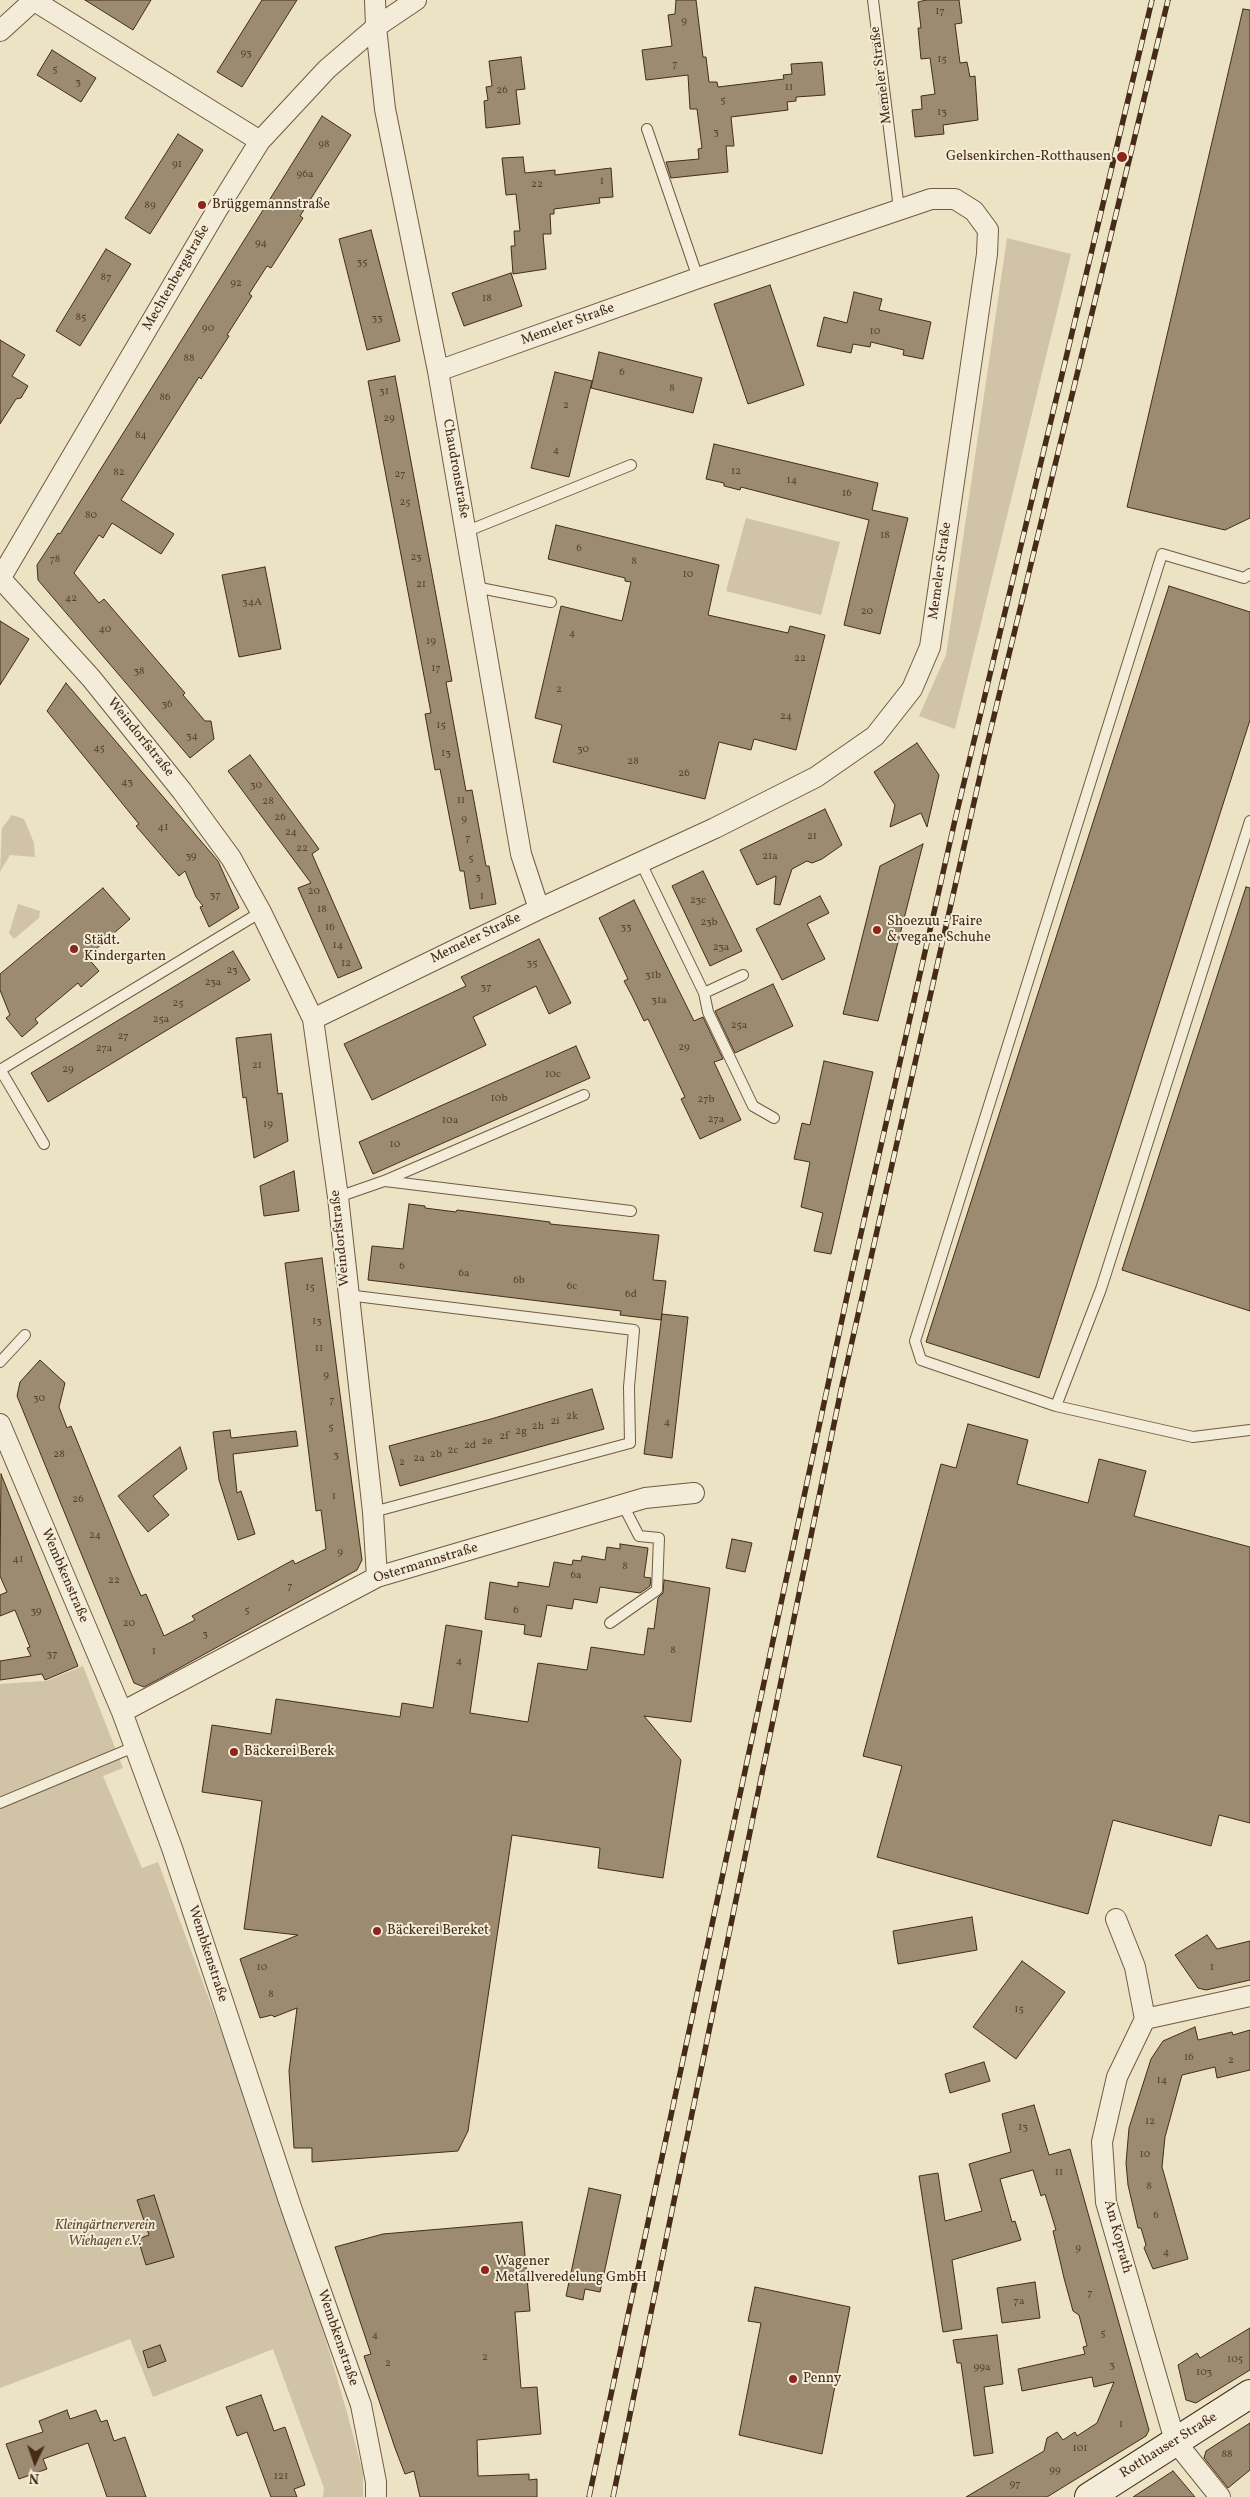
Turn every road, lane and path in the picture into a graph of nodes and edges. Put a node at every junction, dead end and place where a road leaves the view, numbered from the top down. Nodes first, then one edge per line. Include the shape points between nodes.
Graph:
1 (375, 0) edge
2 (416, 0) edge
3 (873, 0) edge
4 (33, 1) edge
5 (376, 28) junction
6 (0, 31) edge
7 (647, 128) dead end
8 (260, 141) junction
9 (899, 209) junction
10 (698, 278) junction
11 (438, 371) junction
12 (631, 465) dead end
13 (466, 532) junction
14 (1250, 574) edge
15 (0, 579) edge
16 (475, 587) junction
17 (551, 602) dead end
18 (1250, 821) edge
19 (642, 863) junction
20 (538, 909) junction
21 (261, 912) junction
22 (743, 975) dead end
23 (704, 993) junction
24 (313, 1019) junction
25 (0, 1069) edge
26 (584, 1095) dead end
27 (774, 1118) dead end
28 (44, 1144) dead end
29 (384, 1181) junction
30 (338, 1197) junction
31 (631, 1210) dead end
32 (347, 1294) junction
33 (25, 1335) dead end
34 (0, 1362) edge
35 (1056, 1406) junction
36 (0, 1424) edge
37 (1250, 1430) edge
38 (694, 1493) dead end
39 (623, 1504) junction
40 (373, 1512) junction
41 (377, 1577) junction
42 (610, 1623) dead end
43 (122, 1712) junction
44 (134, 1747) junction
45 (0, 1803) edge
46 (1116, 1919) dead end
47 (1250, 1996) edge
48 (1145, 2019) junction
49 (1250, 2394) edge
50 (1175, 2441) junction
51 (376, 2497) edge
52 (1089, 2497) edge
53 (1220, 2497) edge

1 - 5 street
2 - 5 street, Mechtenbergstraße
3 - 9 lane, Memeler Straße
4 - 6 street
4 - 8 street
5 - 8 street, Mechtenbergstraße via 327,69
5 - 11 street, Chaudronstraße via 385,109
7 - 10 lane
8 - 15 street, Mechtenbergstraße
9 - 10 street, Memeler Straße
9 - 19 street, Memeler Straße via 932,199 955,199 974,212 988,230 930,647 912,689 876,736 816,777
10 - 11 street, Memeler Straße
11 - 13 street, Chaudronstraße
12 - 13 lane
13 - 16 street, Chaudronstraße
14 - 35 lane via 1244,578 1162,554 915,1341 921,1360
15 - 21 street, Weindorfstraße via 91,678 182,791 231,858
16 - 17 lane
16 - 20 street, Chaudronstraße via 521,854
18 - 35 lane via 1102,1289
19 - 20 street, Memeler Straße
19 - 23 lane
20 - 24 street, Memeler Straße
21 - 24 street, Weindorfstraße
21 - 25 lane
22 - 23 lane
23 - 27 lane via 708,1012 753,1106
24 - 30 street, Weindorfstraße
25 - 28 lane
26 - 29 lane
29 - 30 lane
29 - 31 lane
30 - 32 street, Weindorfstraße
32 - 40 street, Weindorfstraße
32 - 40 lane via 634,1330 629,1387 630,1443
33 - 34 lane
35 - 37 lane via 1193,1437
36 - 43 street, Wembkenstraße
38 - 39 street, Ostermannstraße via 645,1498
39 - 41 street, Ostermannstraße
39 - 42 lane via 639,1536 659,1538 657,1590
40 - 41 street, Weindorfstraße
41 - 43 street, Ostermannstraße
43 - 44 street, Wembkenstraße
44 - 45 lane
44 - 51 street, Wembkenstraße via 172,1848 360,2405 376,2482
46 - 48 street via 1135,1967
47 - 48 street
48 - 50 street, Am Koprath via 1117,2077 1102,2142 1106,2202
49 - 50 main road, Rotthauser Straße
50 - 52 main road, Rotthauser Straße
50 - 53 street

